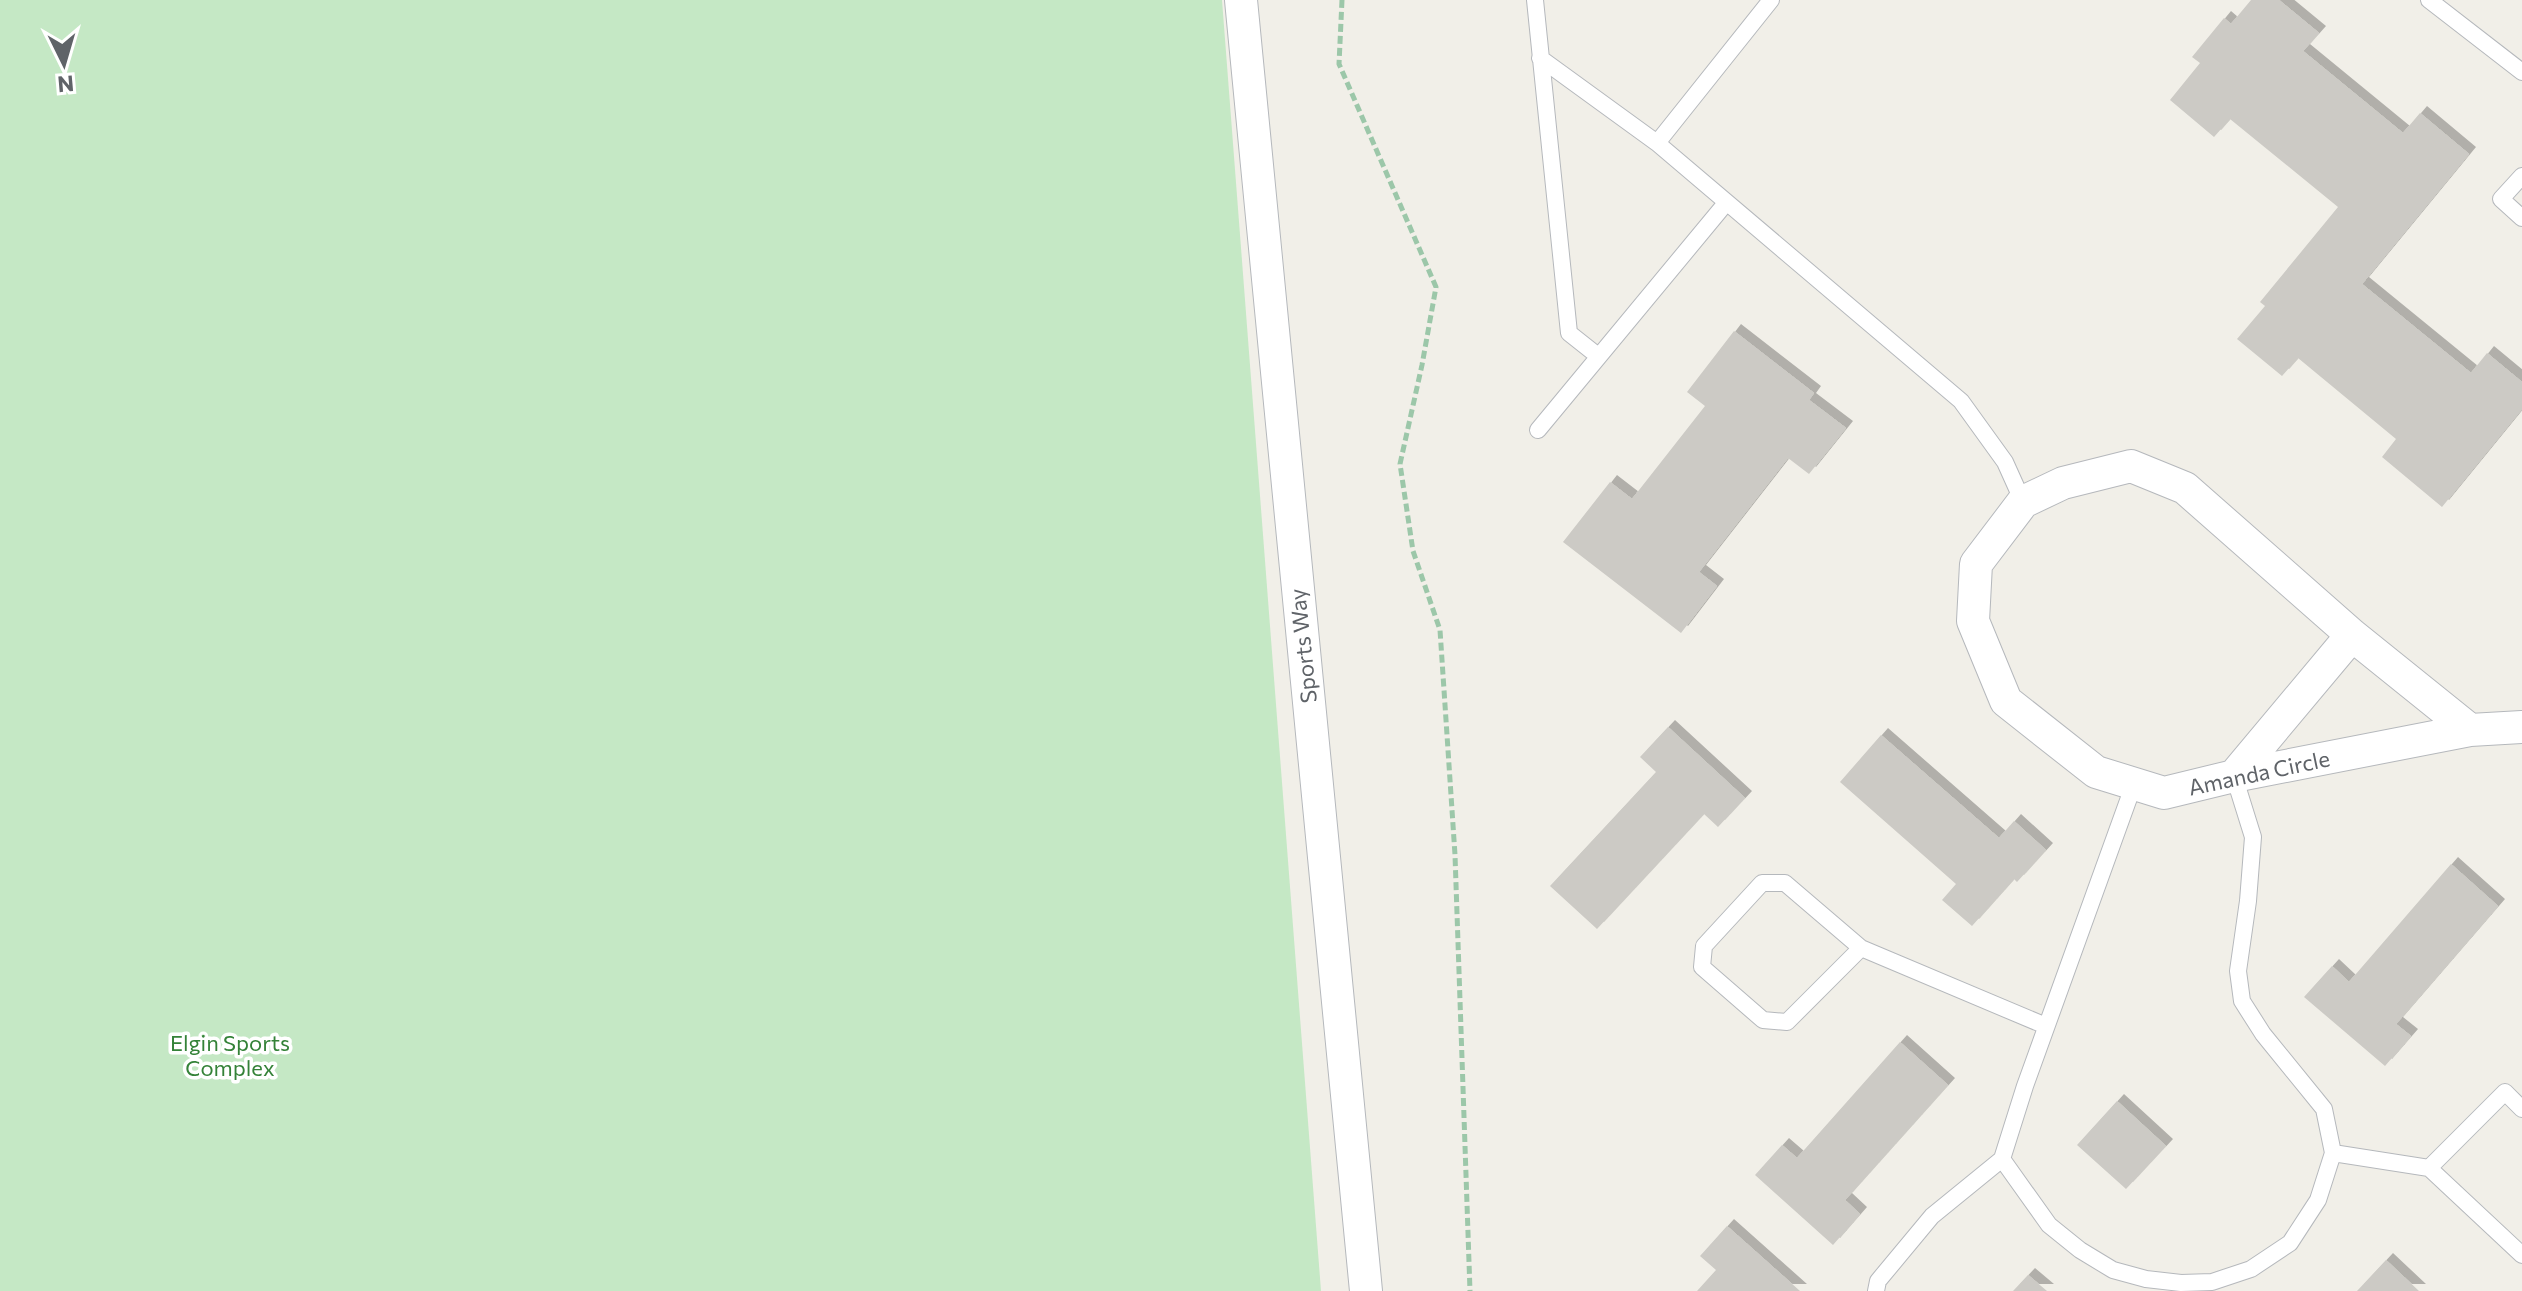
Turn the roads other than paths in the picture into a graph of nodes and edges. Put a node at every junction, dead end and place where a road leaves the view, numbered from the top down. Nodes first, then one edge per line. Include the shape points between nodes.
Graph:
1 (1241, 0) edge
2 (1535, 0) edge
3 (1771, 0) edge
4 (2429, 0) edge
5 (1540, 58) junction
6 (2522, 72) edge
7 (1657, 143) junction
8 (2522, 176) edge
9 (1726, 203) junction
10 (2522, 218) edge
11 (1598, 356) junction
12 (1538, 430) dead end
13 (2023, 502) junction
14 (2352, 635) junction
15 (2522, 727) edge
16 (2470, 730) junction
17 (2234, 776) junction
18 (2134, 784) junction
19 (1861, 948) junction
20 (2046, 1026) junction
21 (2522, 1109) edge
22 (2333, 1153) junction
23 (2002, 1159) junction
24 (2429, 1168) junction
25 (2522, 1255) edge
26 (1366, 1291) edge
27 (1876, 1291) edge

1 - 26 street, Sports Way
2 - 5 lane
3 - 7 lane
4 - 6 lane
5 - 7 lane
5 - 11 lane via 1569,333
7 - 9 lane
8 - 10 lane via 2501,199
9 - 11 lane
9 - 13 lane via 1961,401 2005,462
11 - 12 lane
13 - 14 street, Amanda Circle via 2063,483 2131,466 2172,482
13 - 18 street, Amanda Circle via 1976,564 1973,621 2006,701 2096,772
14 - 16 street, Amanda Circle
14 - 17 street
15 - 16 street
16 - 17 street, Amanda Circle
17 - 18 street, Amanda Circle via 2164,793
17 - 22 lane via 2253,837 2238,971 2242,1001 2324,1109
18 - 20 lane
19 - 19 lane via 1785,883 1762,883 1704,946 1702,967 1763,1020 1787,1022
19 - 20 lane
20 - 23 lane
21 - 24 lane via 2505,1092
22 - 23 lane via 2318,1200 2290,1243 2251,1269 2212,1282 2181,1283 2113,1270 2080,1250 2049,1225
22 - 24 lane
23 - 27 lane via 1932,1216 1878,1281
24 - 25 lane

